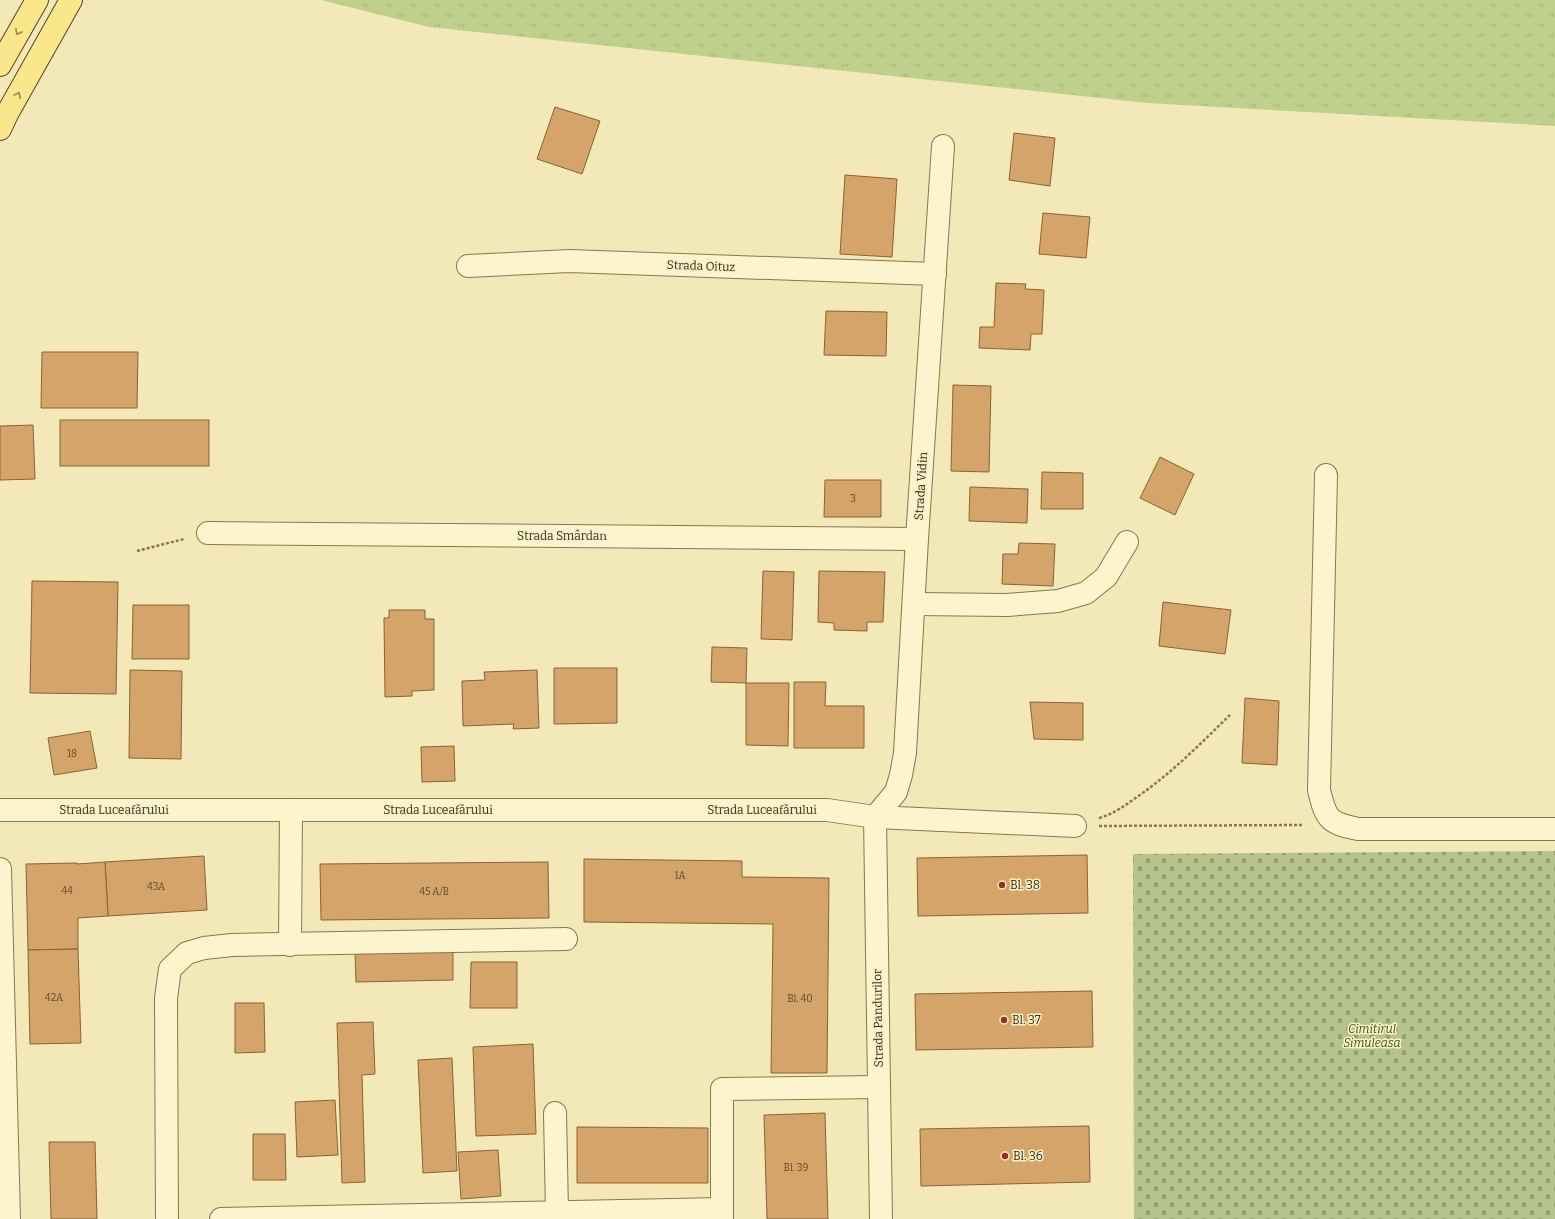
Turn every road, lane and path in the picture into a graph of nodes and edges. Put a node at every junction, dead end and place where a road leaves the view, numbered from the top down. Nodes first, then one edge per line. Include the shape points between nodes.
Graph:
1 (36, 0) edge
2 (71, 0) edge
3 (0, 64) edge
4 (0, 129) edge
5 (943, 146) dead end
6 (468, 266) dead end
7 (935, 274) junction
8 (1326, 475) dead end
9 (208, 533) joint
10 (917, 539) junction
11 (1127, 542) dead end
12 (137, 551) dead end
13 (914, 604) junction
14 (1231, 714) dead end
15 (0, 810) edge
16 (291, 810) junction
17 (875, 817) junction
18 (1337, 824) junction
19 (1075, 826) junction
20 (1555, 828) edge
21 (0, 869) edge
22 (566, 939) dead end
23 (290, 945) junction
24 (1, 951) edge
25 (879, 1087) junction
26 (555, 1113) dead end
27 (557, 1212) junction
28 (722, 1214) edge
29 (9, 1219) edge
30 (167, 1219) edge
31 (221, 1219) edge
32 (881, 1219) edge

1 -> 3 main road
4 -> 2 main road
5 - 7 street, Strada Vidin
6 - 7 street, Strada Oituz via 569,261
7 - 10 street, Strada Vidin
8 - 18 street via 1319,790 1328,816
9 - 10 street, Strada Smârdan
9 - 12 path
10 - 13 street, Strada Vidin
11 - 13 street via 1106,577 1086,593 1058,601 1007,605
13 - 17 street, Strada Vidin via 905,754 896,792
14 - 19 path via 1184,761 1149,789 1110,815
15 - 16 street, Strada Luceafărului
16 - 17 street, Strada Luceafărului via 827,810
16 - 23 street
17 - 19 street, Strada Luceafărului
17 - 25 street, Strada Pandurilor
18 - 19 path
18 - 20 street via 1358,829
21 - 24 street
22 - 23 street
23 - 30 street via 232,945 204,948 187,953 170,969 166,998
24 - 29 street
25 - 28 street via 722,1089
25 - 32 street, Strada Pandurilor
26 - 27 street
27 - 28 street
27 - 31 street

